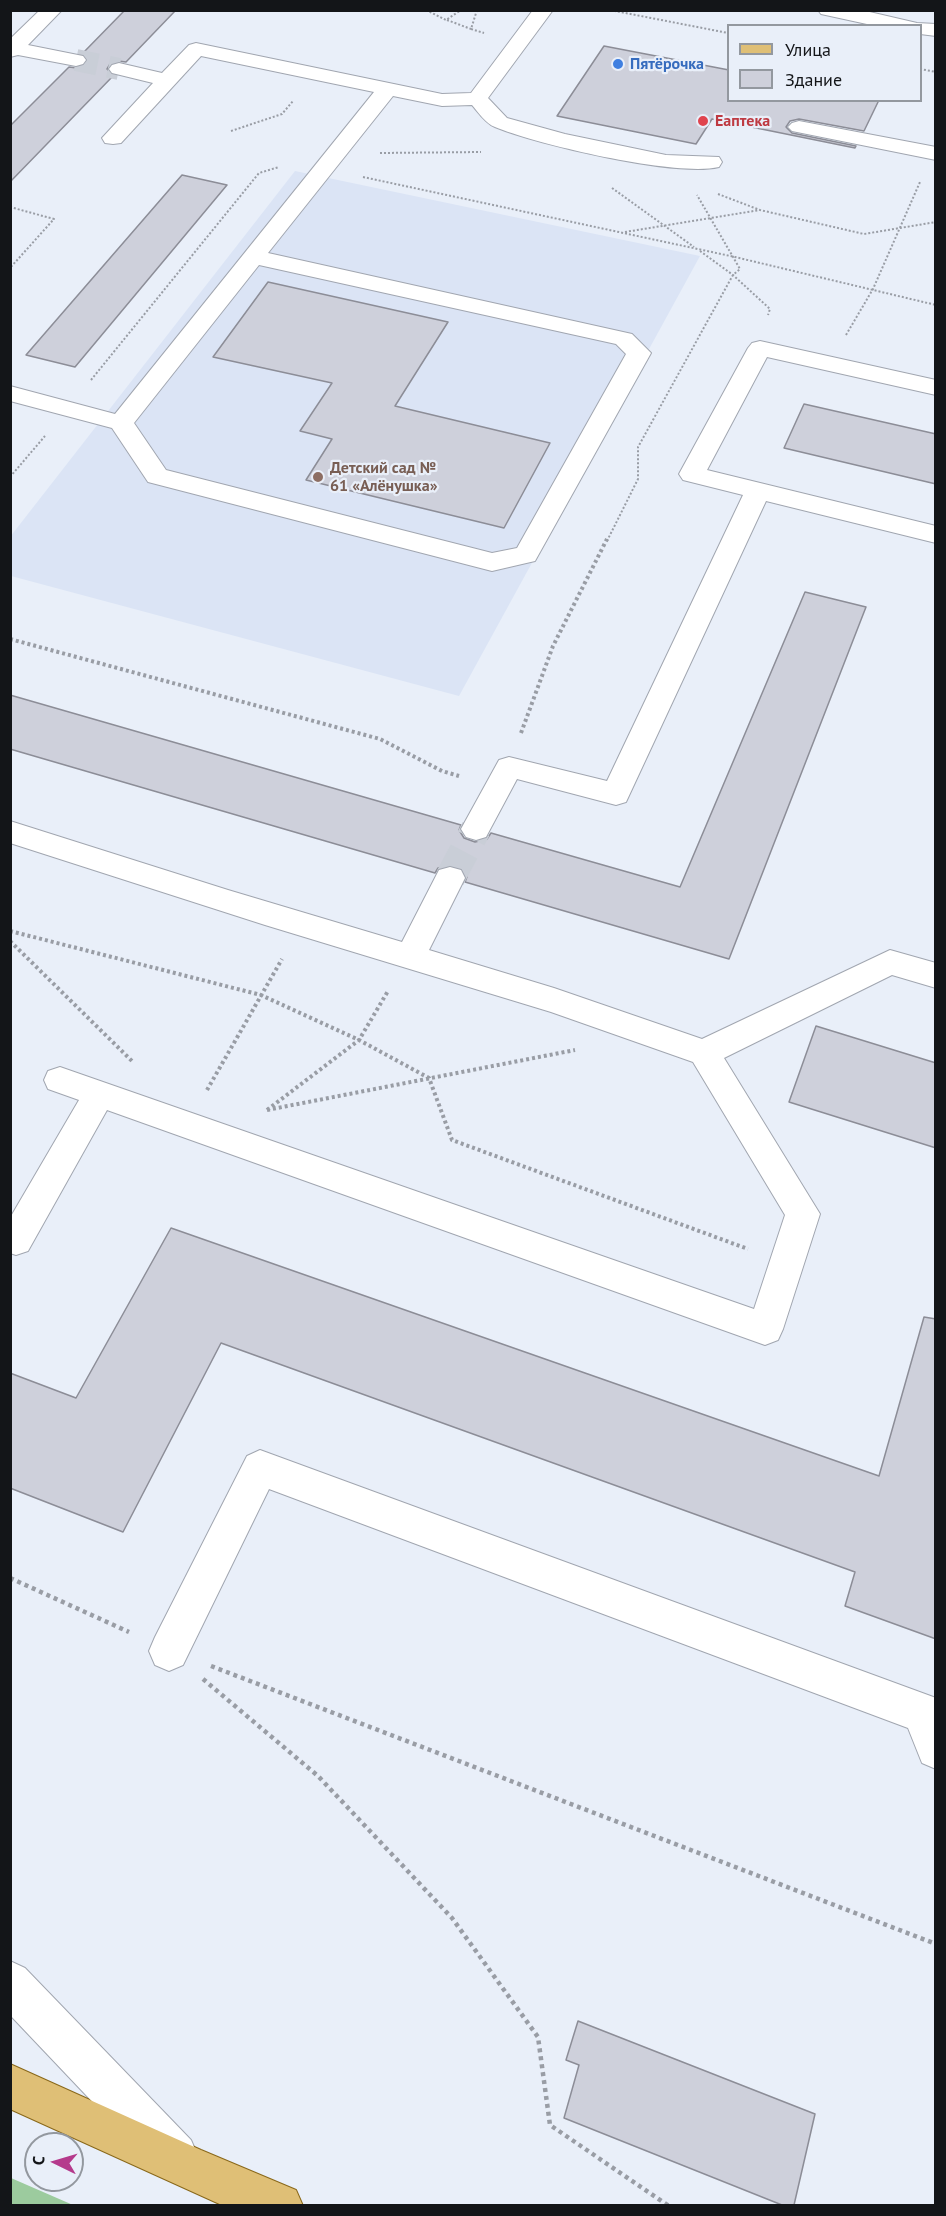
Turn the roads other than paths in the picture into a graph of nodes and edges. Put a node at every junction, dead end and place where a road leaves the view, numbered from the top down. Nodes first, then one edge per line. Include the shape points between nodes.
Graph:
1 (52, 10) edge
2 (543, 10) edge
3 (828, 10) edge
4 (899, 24) edge
5 (12, 49) edge
6 (76, 60) tunnel mouth
7 (119, 69) tunnel mouth
8 (167, 80) junction
9 (388, 88) junction
10 (477, 99) junction
11 (799, 127) dead end
12 (113, 138) dead end
13 (934, 154) edge
14 (711, 162) dead end
15 (253, 257) junction
16 (936, 388) edge
17 (10, 393) edge
18 (121, 423) junction
19 (758, 491) junction
20 (936, 535) edge
21 (476, 829) tunnel mouth
22 (10, 832) edge
23 (450, 878) tunnel mouth
24 (411, 955) junction
25 (936, 976) edge
26 (704, 1053) junction
27 (60, 1080) dead end
28 (99, 1095) junction
29 (10, 1238) edge
30 (170, 1651) road end
31 (936, 1749) edge
32 (10, 1983) edge
33 (10, 2086) edge
34 (185, 2166) junction
35 (280, 2205) edge

1 - 5 street
2 - 10 street
3 - 4 street
5 - 6 street
7 - 8 street
8 - 9 street via 196,49
8 - 12 street
9 - 10 street via 442,100
9 - 15 street
10 - 14 street via 500,122 561,140 630,155
11 - 13 street
15 - 18 street
15 - 18 street via 624,339 639,353 526,555 492,562 157,476
16 - 19 street via 760,348 692,474
17 - 18 street
19 - 20 street
19 - 21 street via 616,794 503,777
22 - 24 street
23 - 24 street
24 - 26 street
25 - 26 street via 890,962
26 - 28 street via 803,1214 765,1329
27 - 28 street
28 - 29 street via 16,1240
30 - 31 street via 260,1468 923,1713
32 - 34 street
33 - 34 main road
34 - 35 main road

